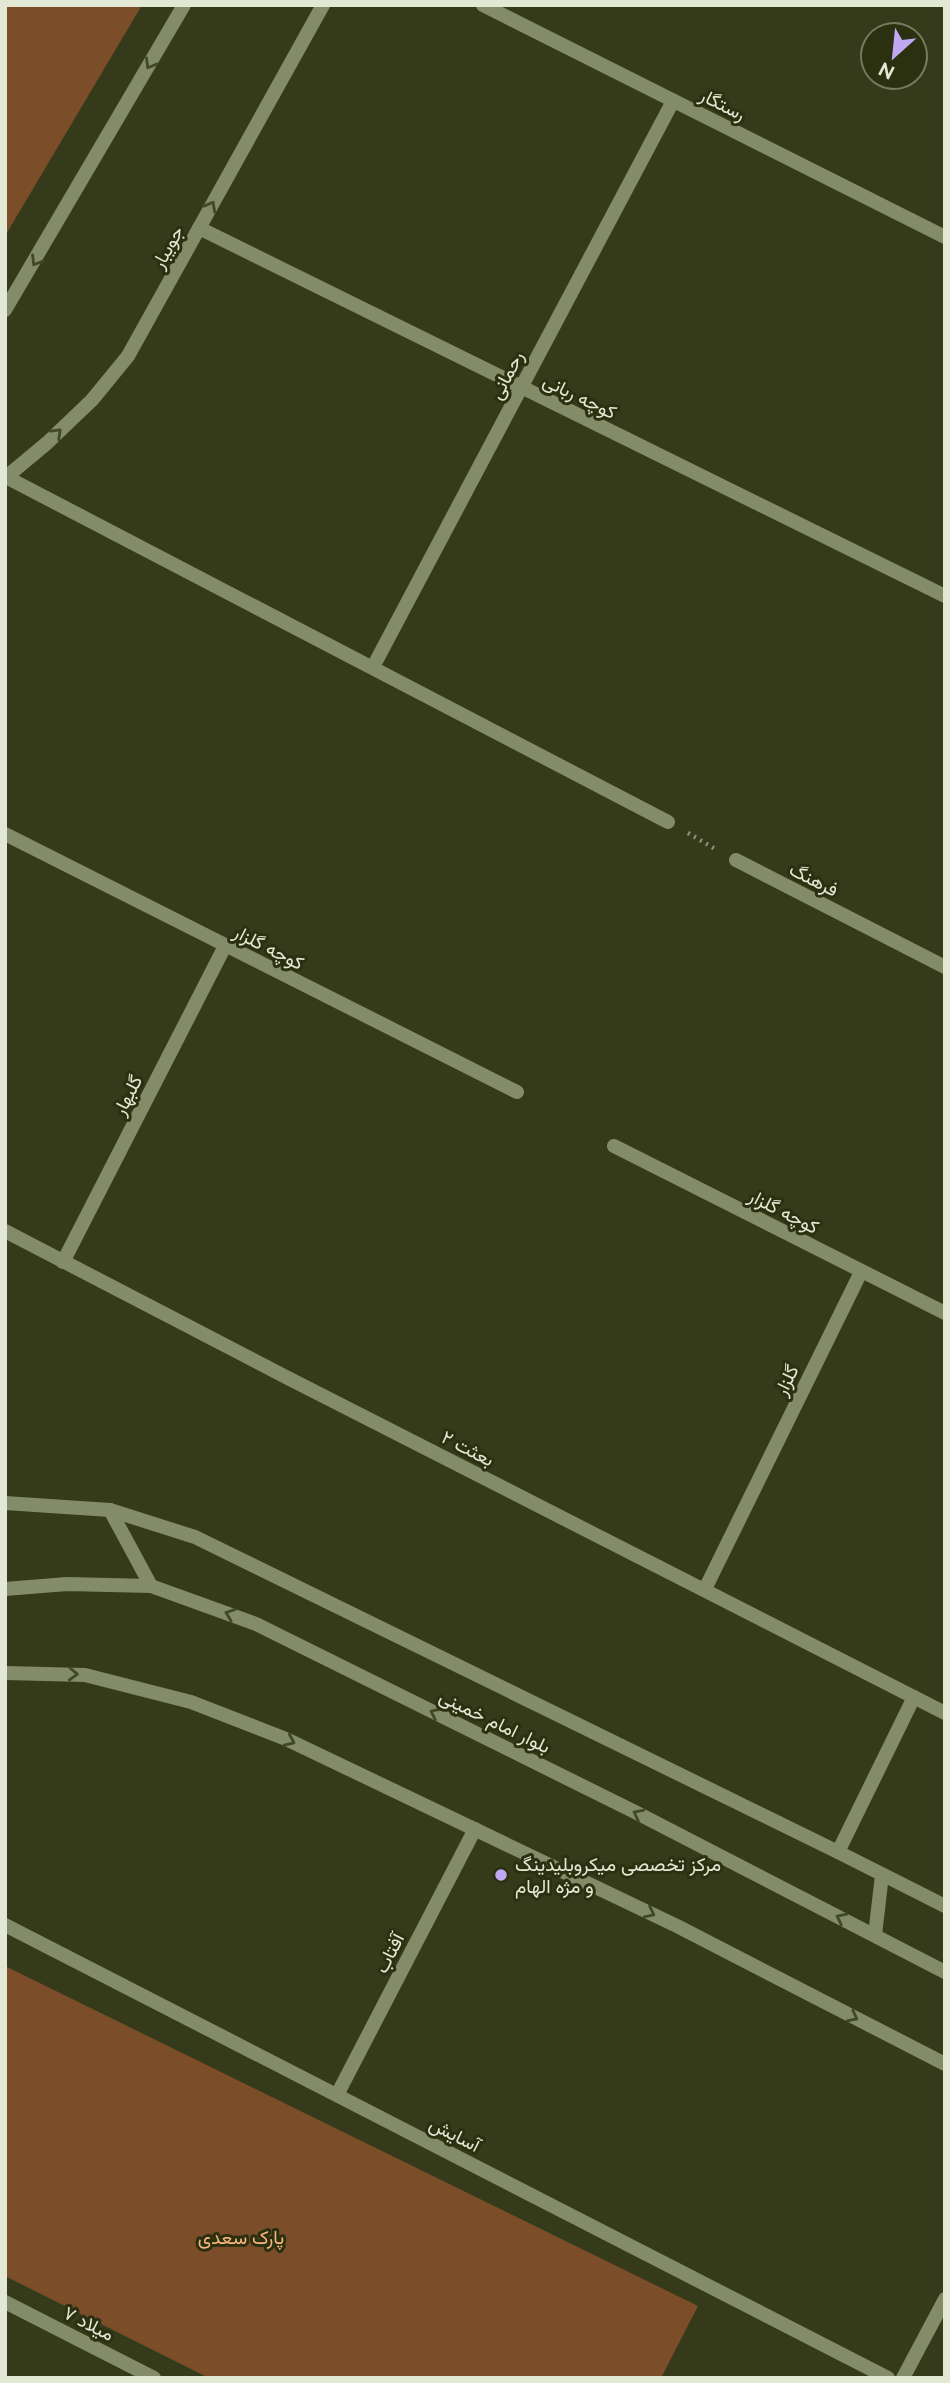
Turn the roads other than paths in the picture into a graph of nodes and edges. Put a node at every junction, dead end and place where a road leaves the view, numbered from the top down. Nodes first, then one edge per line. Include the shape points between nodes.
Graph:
1 (184, 5) edge
2 (323, 5) edge
3 (484, 5) edge
4 (673, 101) junction
5 (199, 228) junction
6 (945, 237) edge
7 (5, 310) edge
8 (521, 388) junction
9 (6, 477) edge
10 (945, 596) edge
11 (373, 667) junction
12 (668, 822) road end
13 (5, 834) edge
14 (736, 860) road end
15 (225, 946) junction
16 (945, 967) edge
17 (516, 1092) dead end
18 (614, 1146) dead end
19 (5, 1231) edge
20 (63, 1262) junction
21 (861, 1272) junction
22 (945, 1313) edge
23 (5, 1503) edge
24 (110, 1510) junction
25 (151, 1586) junction
26 (5, 1588) edge
27 (705, 1590) junction
28 (5, 1672) edge
29 (914, 1698) junction
30 (945, 1713) edge
31 (475, 1829) junction
32 (838, 1852) junction
33 (882, 1875) junction
34 (945, 1906) edge
35 (5, 1925) edge
36 (875, 1935) junction
37 (945, 1972) edge
38 (945, 2064) edge
39 (337, 2095) junction
40 (945, 2299) edge
41 (5, 2302) edge
42 (154, 2378) edge
43 (888, 2378) edge
44 (903, 2378) edge

1 -> 7 street
5 -> 2 street, جویبار
3 - 4 street, رستگار
4 - 6 street, رستگار
4 - 8 street, رحمانی
5 - 8 street, کوچه ربانی
9 -> 5 street, جویبار via 92,400 128,356
8 - 10 street, کوچه ربانی
8 - 11 street, رحمانی
9 - 11 street
11 - 12 street
13 - 15 street, کوچه گلزار
14 - 16 street, فرهنگ
15 - 17 street, کوچه گلزار
15 - 20 street, گلبهار
18 - 21 street, کوچه گلزار
19 - 20 street, بعثت ۲
20 - 27 street, بعثت ۲
21 - 22 street
21 - 27 street, گلزار
23 - 24 street
24 - 25 street
24 - 32 street via 195,1537
25 - 26 street, بلوار امام خمینی
36 -> 25 street, بلوار امام خمینی via 256,1624
27 - 29 street, بعثت ۲
28 -> 31 street via 85,1675 191,1702 286,1739
29 - 30 street, بعثت ۲
29 - 32 street
31 -> 38 street via 677,1926
31 - 39 street, آفتاب
32 - 33 street
33 - 34 street
33 - 36 street
35 - 39 street, آسایش
36 - 37 street, بلوار امام خمینی
39 - 43 street, آسایش
40 - 44 street
41 - 42 street, میلاد ۷

